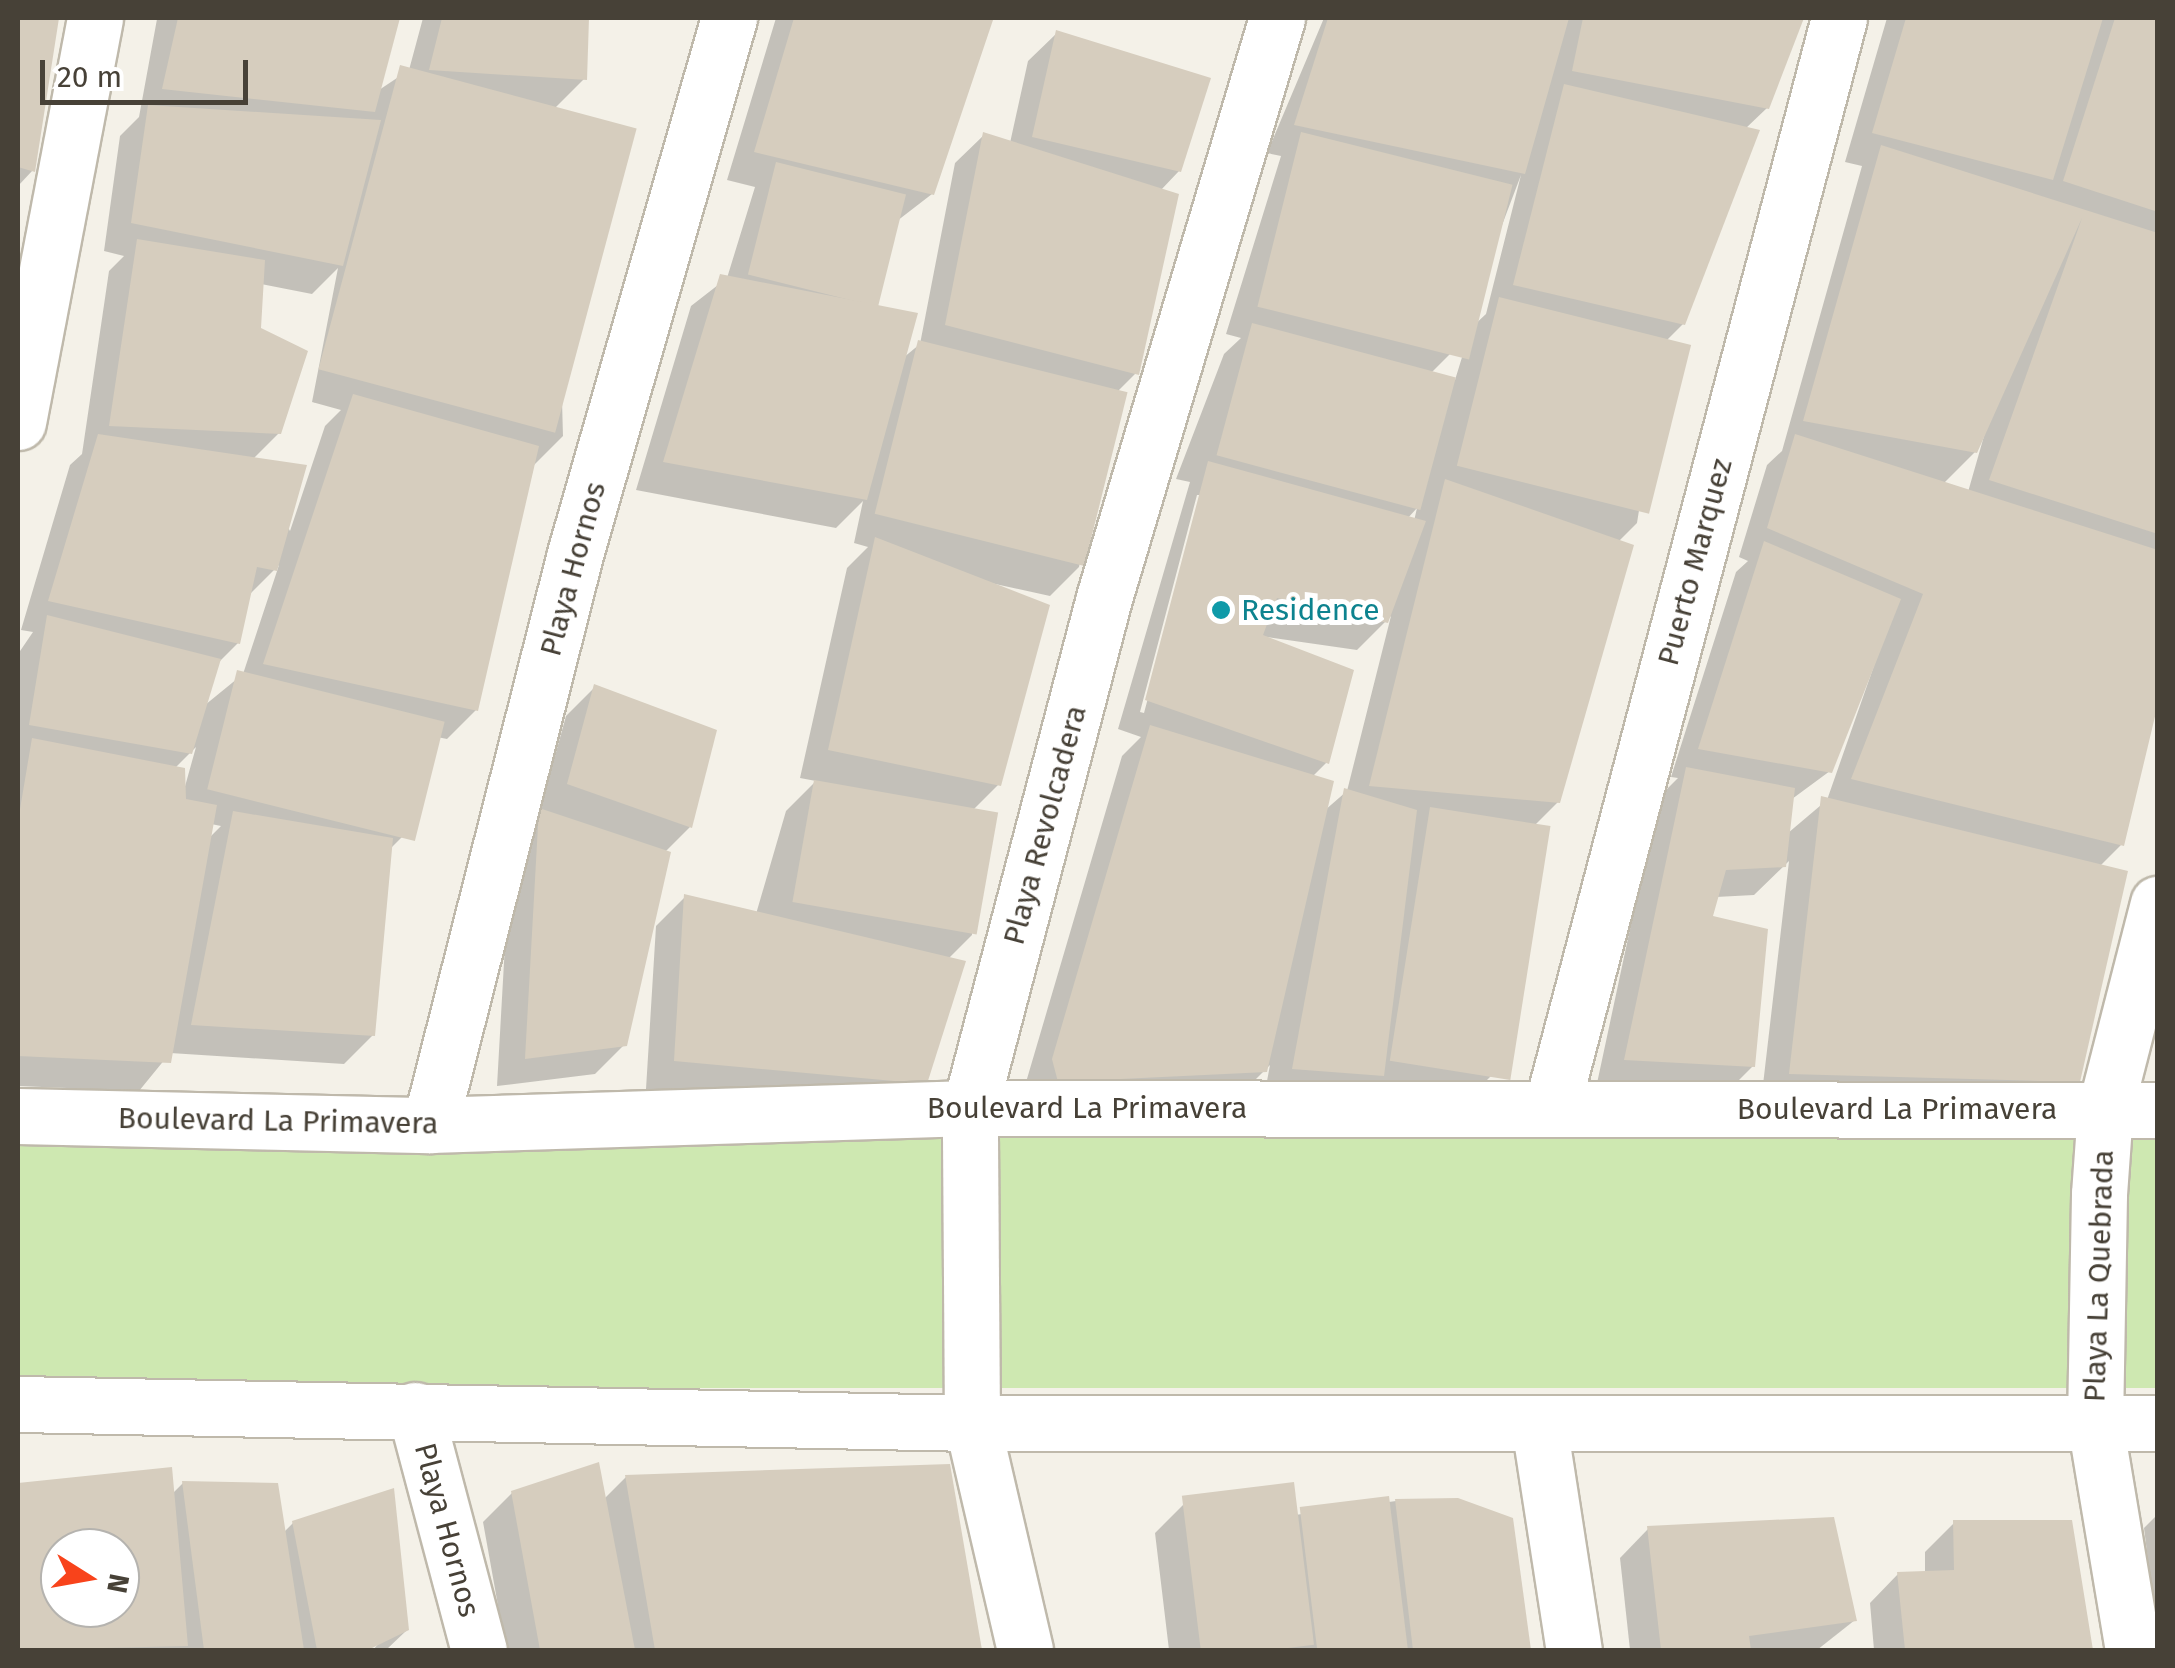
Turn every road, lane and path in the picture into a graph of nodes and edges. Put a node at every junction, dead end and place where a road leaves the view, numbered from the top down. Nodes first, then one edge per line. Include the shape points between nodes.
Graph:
1 (95, 18) edge
2 (729, 18) edge
3 (1277, 18) edge
4 (1839, 18) edge
5 (18, 422) edge
6 (2158, 904) edge
7 (1552, 1106) junction
8 (970, 1108) junction
9 (2131, 1110) edge
10 (18, 1116) edge
11 (430, 1125) junction
12 (18, 1404) edge
13 (415, 1410) junction
14 (972, 1423) junction
15 (2158, 1423) edge
16 (2095, 1424) junction
17 (1538, 1425) junction
18 (479, 1650) edge
19 (1025, 1650) edge
20 (1574, 1650) edge
21 (2133, 1650) edge

1 - 5 street
2 - 11 street, Playa Hornos via 575,554
3 - 8 street, Playa Revolcadera via 1104,598
4 - 7 street, Puerto Marquez
6 - 9 street, Playa La Quebrada
7 - 8 street, Boulevard La Primavera
7 - 9 street, Boulevard La Primavera
8 - 11 street, Boulevard La Primavera
8 - 14 street, Playa Revolcadera
9 - 16 street, Playa La Quebrada
10 - 11 street, Boulevard La Primavera
12 - 13 street
13 - 14 street
13 - 18 street, Playa Hornos
14 - 17 street
14 - 19 street, Playa Revolcadera
15 - 16 street
16 - 17 street
16 - 21 street, Playa La Quebrada
17 - 20 street

